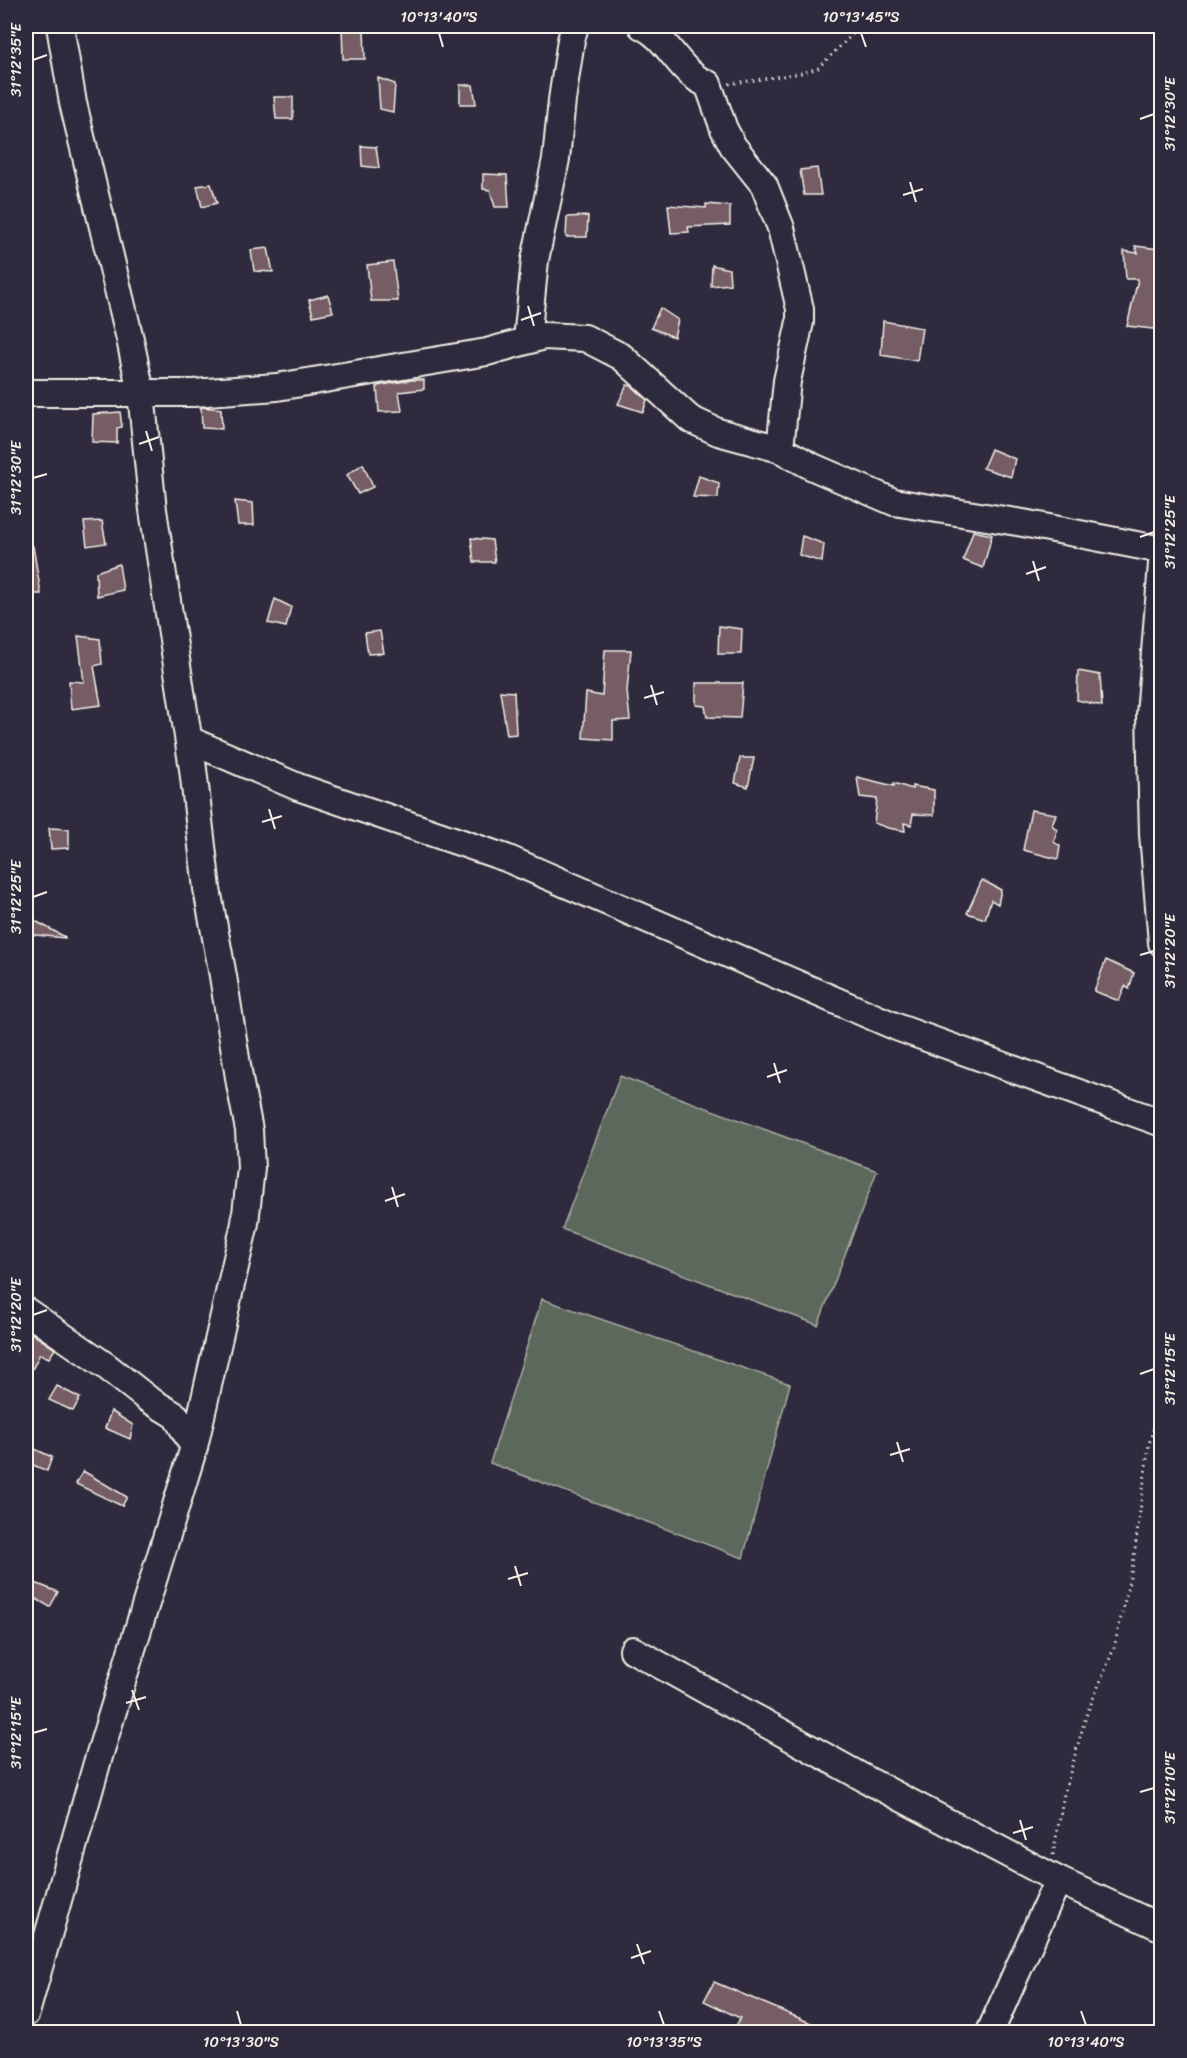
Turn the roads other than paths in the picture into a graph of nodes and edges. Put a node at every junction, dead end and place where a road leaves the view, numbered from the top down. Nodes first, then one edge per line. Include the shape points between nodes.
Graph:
1 (60, 26) edge
2 (575, 26) edge
3 (642, 26) edge
4 (527, 340) junction
5 (26, 393) edge
6 (141, 393) junction
7 (780, 449) junction
8 (1161, 550) edge
9 (1161, 564) edge
10 (1159, 614) edge
11 (189, 740) junction
12 (1161, 943) edge
13 (1161, 1123) edge
14 (26, 1311) edge
15 (194, 1447) junction
16 (633, 1650) dead end
17 (1052, 1877) junction
18 (1161, 1928) edge
19 (26, 2013) edge
20 (990, 2032) edge

1 - 6 street via 73,103
2 - 4 street via 556,159 535,260
3 - 7 street via 654,33 697,80 708,84 724,129 764,185 781,228 800,322 787,381
4 - 6 street via 487,352 277,387
4 - 7 street via 544,336 585,338 622,357 690,418 717,432
5 - 6 street
6 - 11 street via 153,510
7 - 8 street via 894,502
9 - 10 street
10 - 12 street via 1150,715
11 - 13 street via 298,787 506,858 899,1028
11 - 15 street via 207,889 249,1130 251,1168 245,1223
14 - 15 street via 176,1416
15 - 19 street via 97,1763
16 - 17 street
17 - 18 street
17 - 20 street

